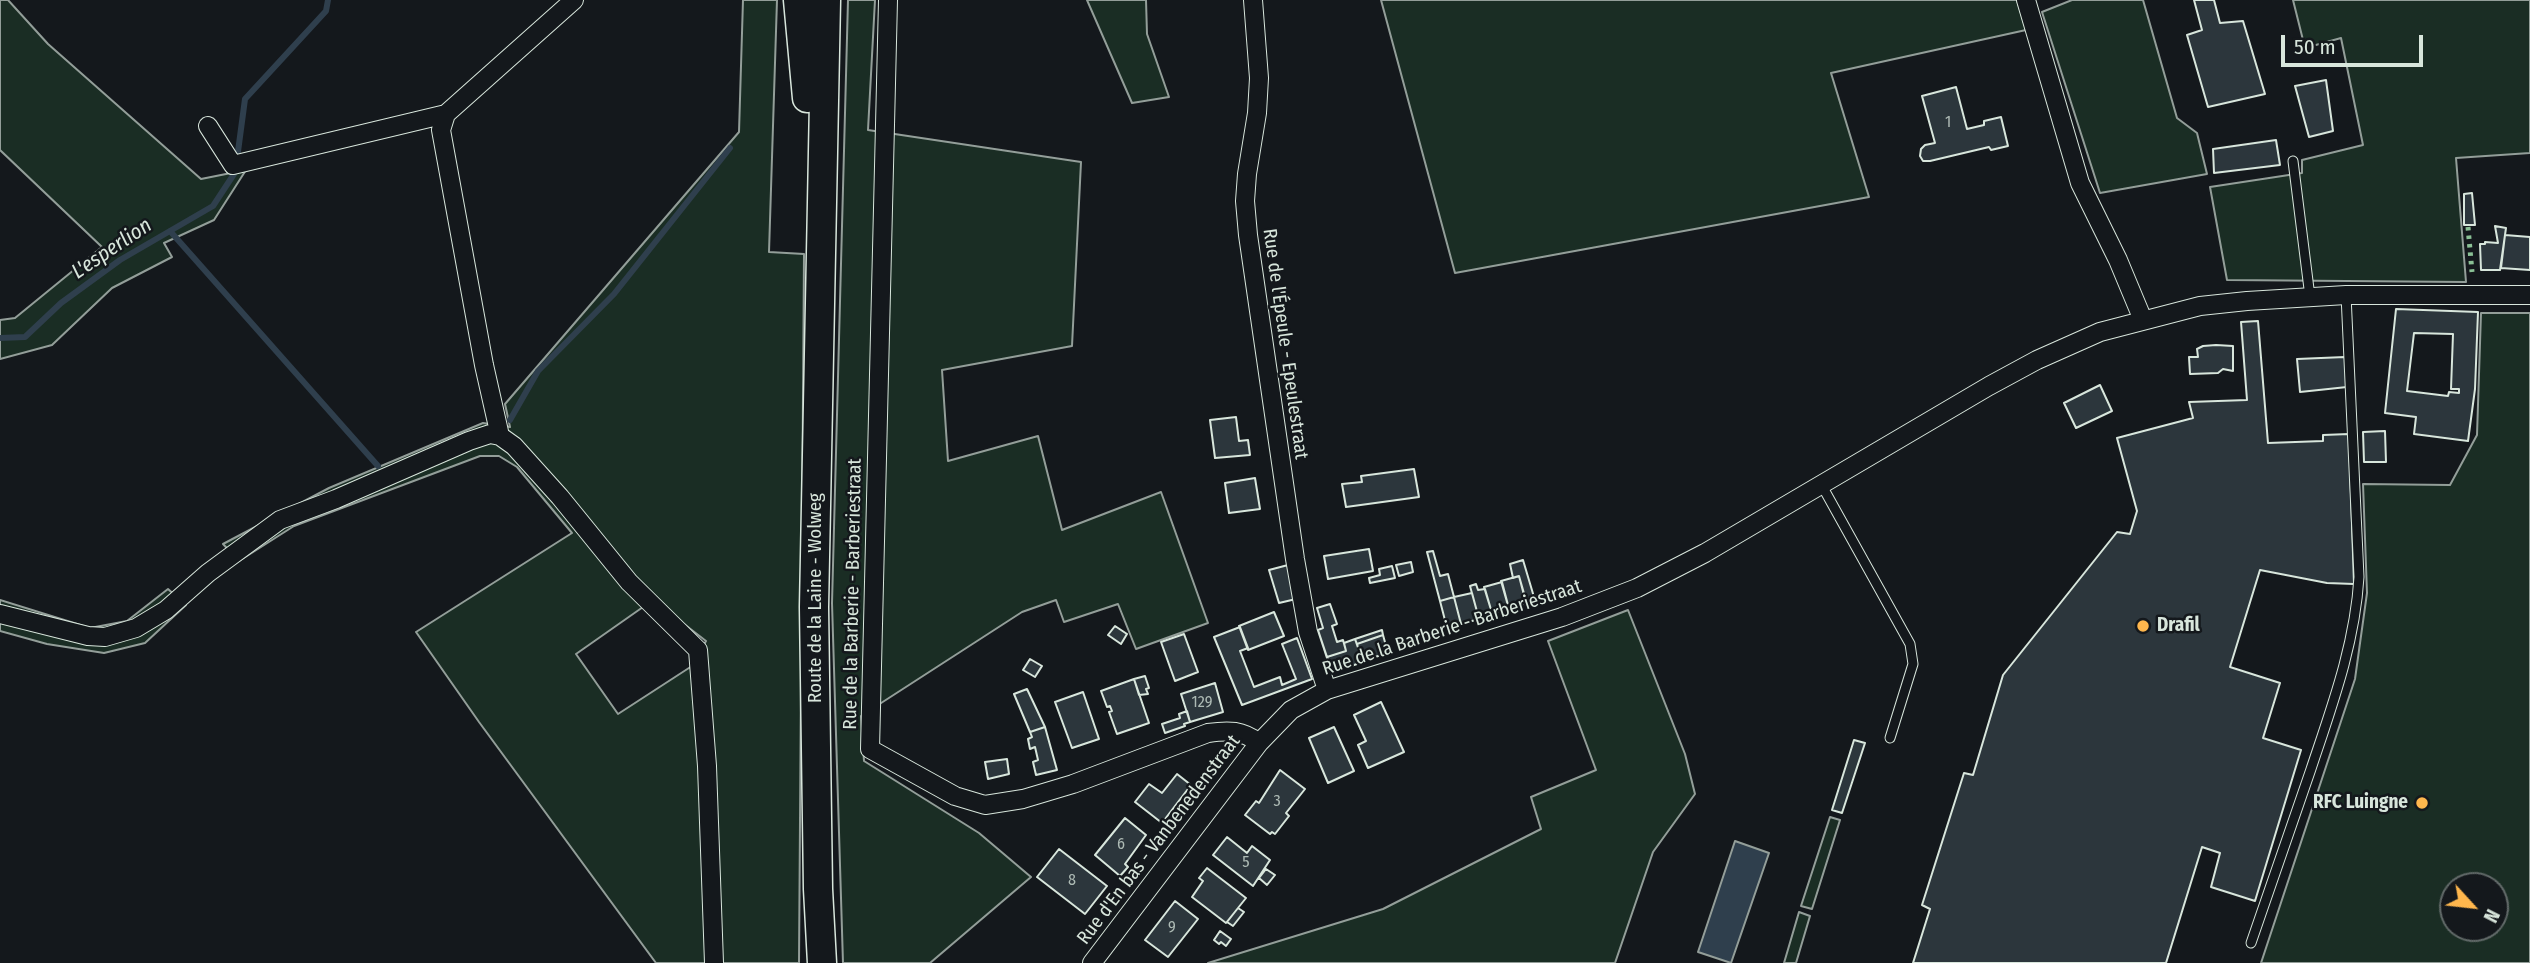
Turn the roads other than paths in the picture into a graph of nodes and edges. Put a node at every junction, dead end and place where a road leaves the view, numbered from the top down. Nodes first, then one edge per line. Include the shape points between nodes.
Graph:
1 (574, 0) edge
2 (797, 0) edge
3 (826, 0) edge
4 (888, 0) edge
5 (1253, 0) edge
6 (2026, 0) edge
7 (446, 114) junction
8 (208, 126) dead end
9 (2293, 161) dead end
10 (821, 233) junction
11 (2346, 295) junction
12 (2530, 295) edge
13 (2310, 297) junction
14 (2143, 320) junction
15 (500, 436) junction
16 (1821, 484) junction
17 (0, 614) edge
18 (1327, 690) junction
19 (1890, 738) dead end
20 (1259, 743) junction
21 (2251, 943) dead end
22 (714, 963) edge
23 (822, 963) edge
24 (1092, 963) edge

1 - 7 street
2 - 10 highway, Route de la Laine - Wolweg
3 - 10 highway, Route de la Laine - Wolweg
4 - 20 street, Rue de la Barberie - Barberiestraat via 870,749 955,796 985,805 1073,784 1208,733 1239,732
5 - 18 street, Rue de l'Épeule - Epeulestraat via 1259,78 1245,201 1248,234 1295,559 1308,632
6 - 14 street via 2080,183
7 - 8 street via 233,165
7 - 15 street via 441,130
9 - 13 lane
10 - 23 highway, Route de la Laine - Wolweg via 814,607
11 - 12 street, Rue de la Barberie - Barberiestraat
11 - 13 street, Rue de la Barberie - Barberiestraat
11 - 21 lane via 2357,614 2324,731
13 - 14 street, Rue de la Barberie - Barberiestraat via 2200,306
14 - 16 street, Rue de la Barberie - Barberiestraat via 2100,332 2037,360
15 - 17 street via 490,434 469,441 280,520 166,610 136,628 105,637 88,636
15 - 22 street via 560,497 629,582 698,650
16 - 18 street, Rue de la Barberie - Barberiestraat via 1637,589
16 - 19 lane via 1910,644 1913,664
18 - 20 street, Rue de la Barberie - Barberiestraat via 1291,710
20 - 24 street, Rue d'En bas - Vanbenedenstraat

